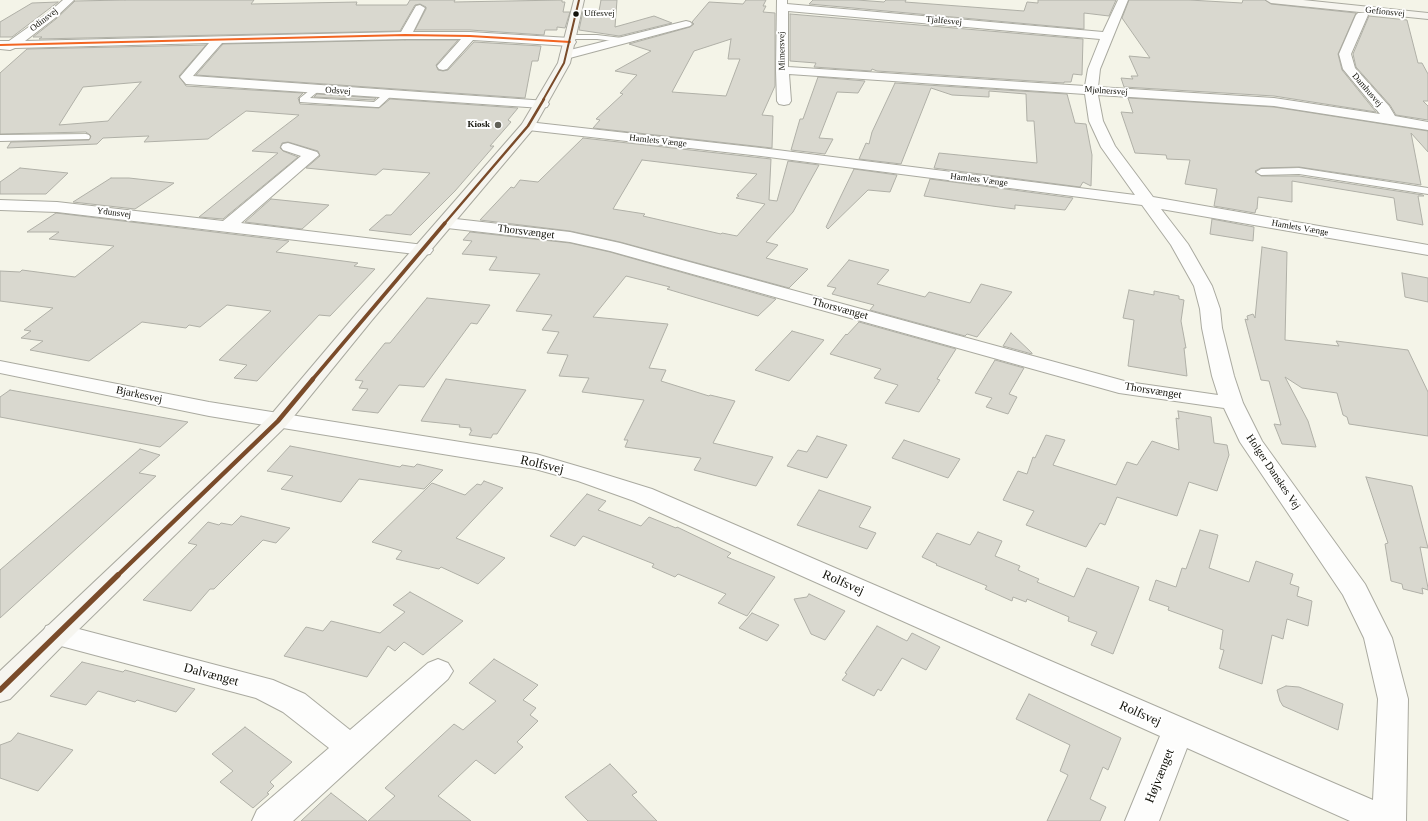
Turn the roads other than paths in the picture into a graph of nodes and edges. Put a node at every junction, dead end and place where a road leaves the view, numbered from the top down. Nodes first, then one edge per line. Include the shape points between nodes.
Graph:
1 (69, 0) edge
2 (579, 0) edge
3 (1123, 0) edge
4 (1271, 0) edge
5 (782, 3) edge
6 (420, 8) dead end
7 (1362, 15) dead end
8 (1428, 16) edge
9 (686, 24) dead end
10 (405, 35) junction
11 (470, 36) junction
12 (1107, 36) junction
13 (219, 39) junction
14 (622, 40) junction
15 (6, 45) edge
16 (569, 45) junction
17 (0, 55) edge
18 (443, 66) dead end
19 (782, 70) junction
20 (317, 89) junction
21 (1091, 90) junction
22 (389, 94) junction
23 (784, 101) dead end
24 (542, 104) junction
25 (1390, 119) junction
26 (528, 126) junction
27 (1428, 126) edge
28 (86, 137) dead end
29 (0, 138) edge
30 (288, 147) dead end
31 (1261, 172) dead end
32 (1428, 191) edge
33 (1146, 201) junction
34 (0, 205) edge
35 (447, 223) junction
36 (228, 227) junction
37 (424, 250) junction
38 (1428, 250) edge
39 (0, 367) edge
40 (1232, 403) junction
41 (278, 421) junction
42 (56, 634) junction
43 (438, 671) dead end
44 (0, 690) edge
45 (1178, 730) junction
46 (351, 748) junction
47 (269, 821) edge
48 (1142, 821) edge
49 (1387, 821) edge

1 - 15 street, Odinsvej via 51,16
2 - 16 street
3 - 12 street, Holger Danskes Vej
4 - 8 street, Gefionsvej
5 - 12 street, Tjalfesvej
5 - 19 street, Mimersvej
6 - 10 street
7 - 25 street, Damhusvej via 1345,54 1346,60 1349,69
9 - 14 street
10 - 11 street
10 - 13 street
11 - 16 street
11 - 18 street
12 - 21 street, Holger Danskes Vej via 1094,69
13 - 15 street
13 - 20 street, Odsvej via 186,77 191,81
14 - 16 street
14 - 16 lane via 597,37
15 - 17 street, Odinsvej
16 - 24 street via 564,63
19 - 21 street, Mjølnersvej
19 - 23 street, Mimersvej
20 - 22 street, Odsvej
20 - 22 lane via 303,100 376,105
21 - 25 street, Mjølnersvej via 1274,102
21 - 33 street, Holger Danskes Vej via 1096,121 1108,147
22 - 24 street, Odsvej
24 - 26 street
25 - 27 street, Mjølnersvej
26 - 33 street, Hamlets Vænge via 762,152
26 - 35 street
28 - 29 lane
30 - 36 street via 312,154
31 - 32 lane via 1299,171
33 - 38 street, Hamlets Vænge
33 - 40 street, Holger Danskes Vej via 1179,244 1202,286 1210,309 1223,376
34 - 36 street, Ydunsvej via 57,207
35 - 37 street
35 - 40 street, Thorsvænget via 570,237 614,247 1126,388
36 - 37 street, Ydunsvej
37 - 41 street via 365,316
39 - 41 street, Bjarkesvej
40 - 49 street, Holger Danskes Vej via 1250,442 1356,591 1378,638 1393,699
41 - 42 street
41 - 45 street, Rolfsvej via 536,462 643,495
42 - 44 street
42 - 46 street, Dalvænget via 263,688 294,703
43 - 46 street
45 - 48 street, Højvænget
45 - 49 street, Rolfsvej
46 - 47 street

